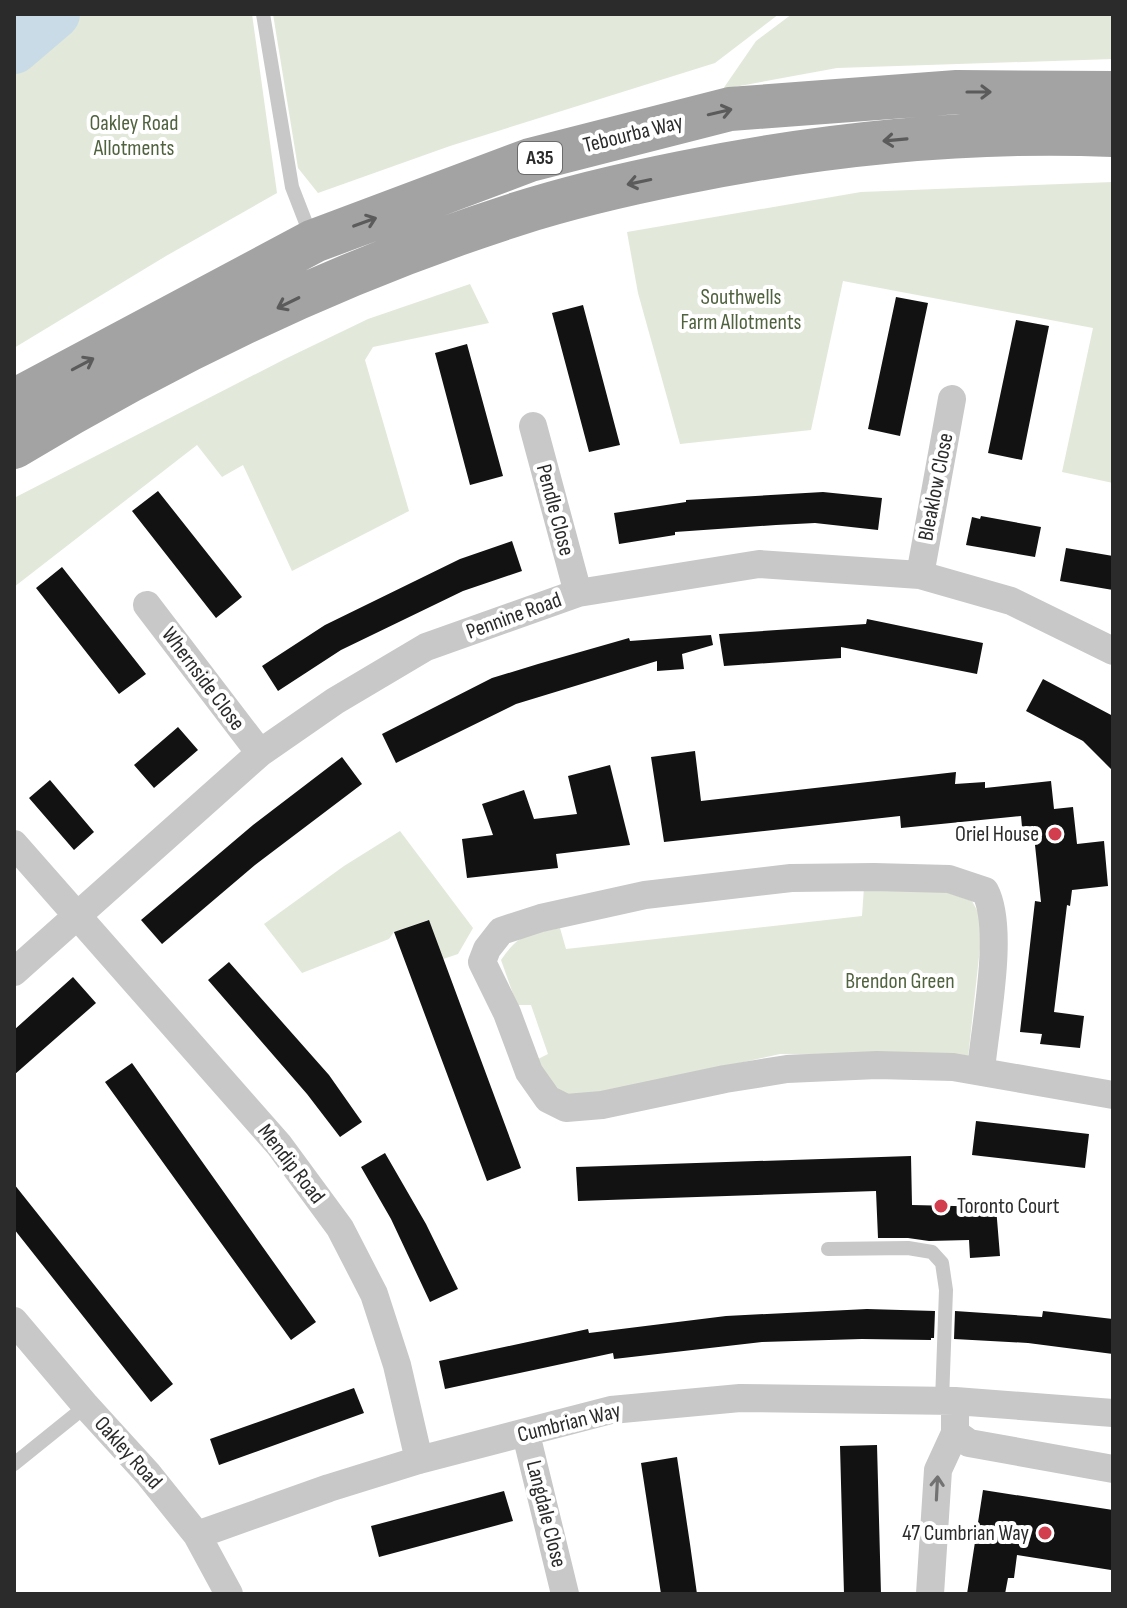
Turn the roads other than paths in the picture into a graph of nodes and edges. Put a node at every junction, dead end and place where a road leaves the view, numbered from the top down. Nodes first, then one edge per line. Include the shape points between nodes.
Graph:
1 (263, 14) edge
2 (1113, 93) edge
3 (1113, 135) edge
4 (314, 241) junction
5 (952, 399) dead end
6 (14, 401) edge
7 (533, 426) dead end
8 (14, 447) edge
9 (920, 575) junction
10 (578, 593) junction
11 (147, 605) dead end
12 (1113, 651) edge
13 (260, 753) junction
14 (14, 844) edge
15 (77, 916) junction
16 (14, 972) edge
17 (981, 1070) junction
18 (1113, 1095) edge
19 (828, 1249) dead end
20 (14, 1321) edge
21 (948, 1401) junction
22 (86, 1406) junction
23 (1113, 1413) edge
24 (955, 1433) junction
25 (526, 1434) junction
26 (419, 1460) junction
27 (14, 1464) edge
28 (1113, 1469) edge
29 (197, 1535) junction
30 (229, 1594) edge
31 (565, 1594) edge
32 (930, 1594) edge

1 - 4 lane via 292,187
4 -> 2 main road, Tebourba Way / A35 via 530,160 730,109 957,92
3 -> 8 main road, A35 via 1045,132 896,140 734,162 519,213 299,297
6 -> 4 main road, Tebourba Way / A35
5 - 9 street, Bleaklow Close
7 - 10 street, Pendle Close
9 - 10 street, Pennine Road via 759,564
9 - 12 street, Pennine Road via 1011,601
10 - 13 street, Pennine Road via 426,647
11 - 13 street, Whernside Close
13 - 15 street, Pennine Road
14 - 15 street, Mendip Road
15 - 16 street, Pennine Road
15 - 26 street, Mendip Road via 279,1145 340,1228 374,1294
17 - 17 street via 877,1065 787,1069 566,1108 548,1099 529,1072 482,962 501,931 645,895 791,878 949,879 985,891 991,903 995,934
17 - 18 street
19 - 21 lane via 908,1248 932,1252 942,1263
20 - 22 street, Oakley Road
21 - 23 street, Cumbrian Way
21 - 24 street
21 - 25 street, Cumbrian Way via 740,1398 611,1410
22 - 27 lane
22 - 29 street, Oakley Road
24 - 28 street via 969,1443
32 -> 24 street via 938,1470
25 - 26 street, Cumbrian Way
25 - 31 street, Langdale Close
26 - 29 street, Cumbrian Way
29 - 30 street, Oakley Road

